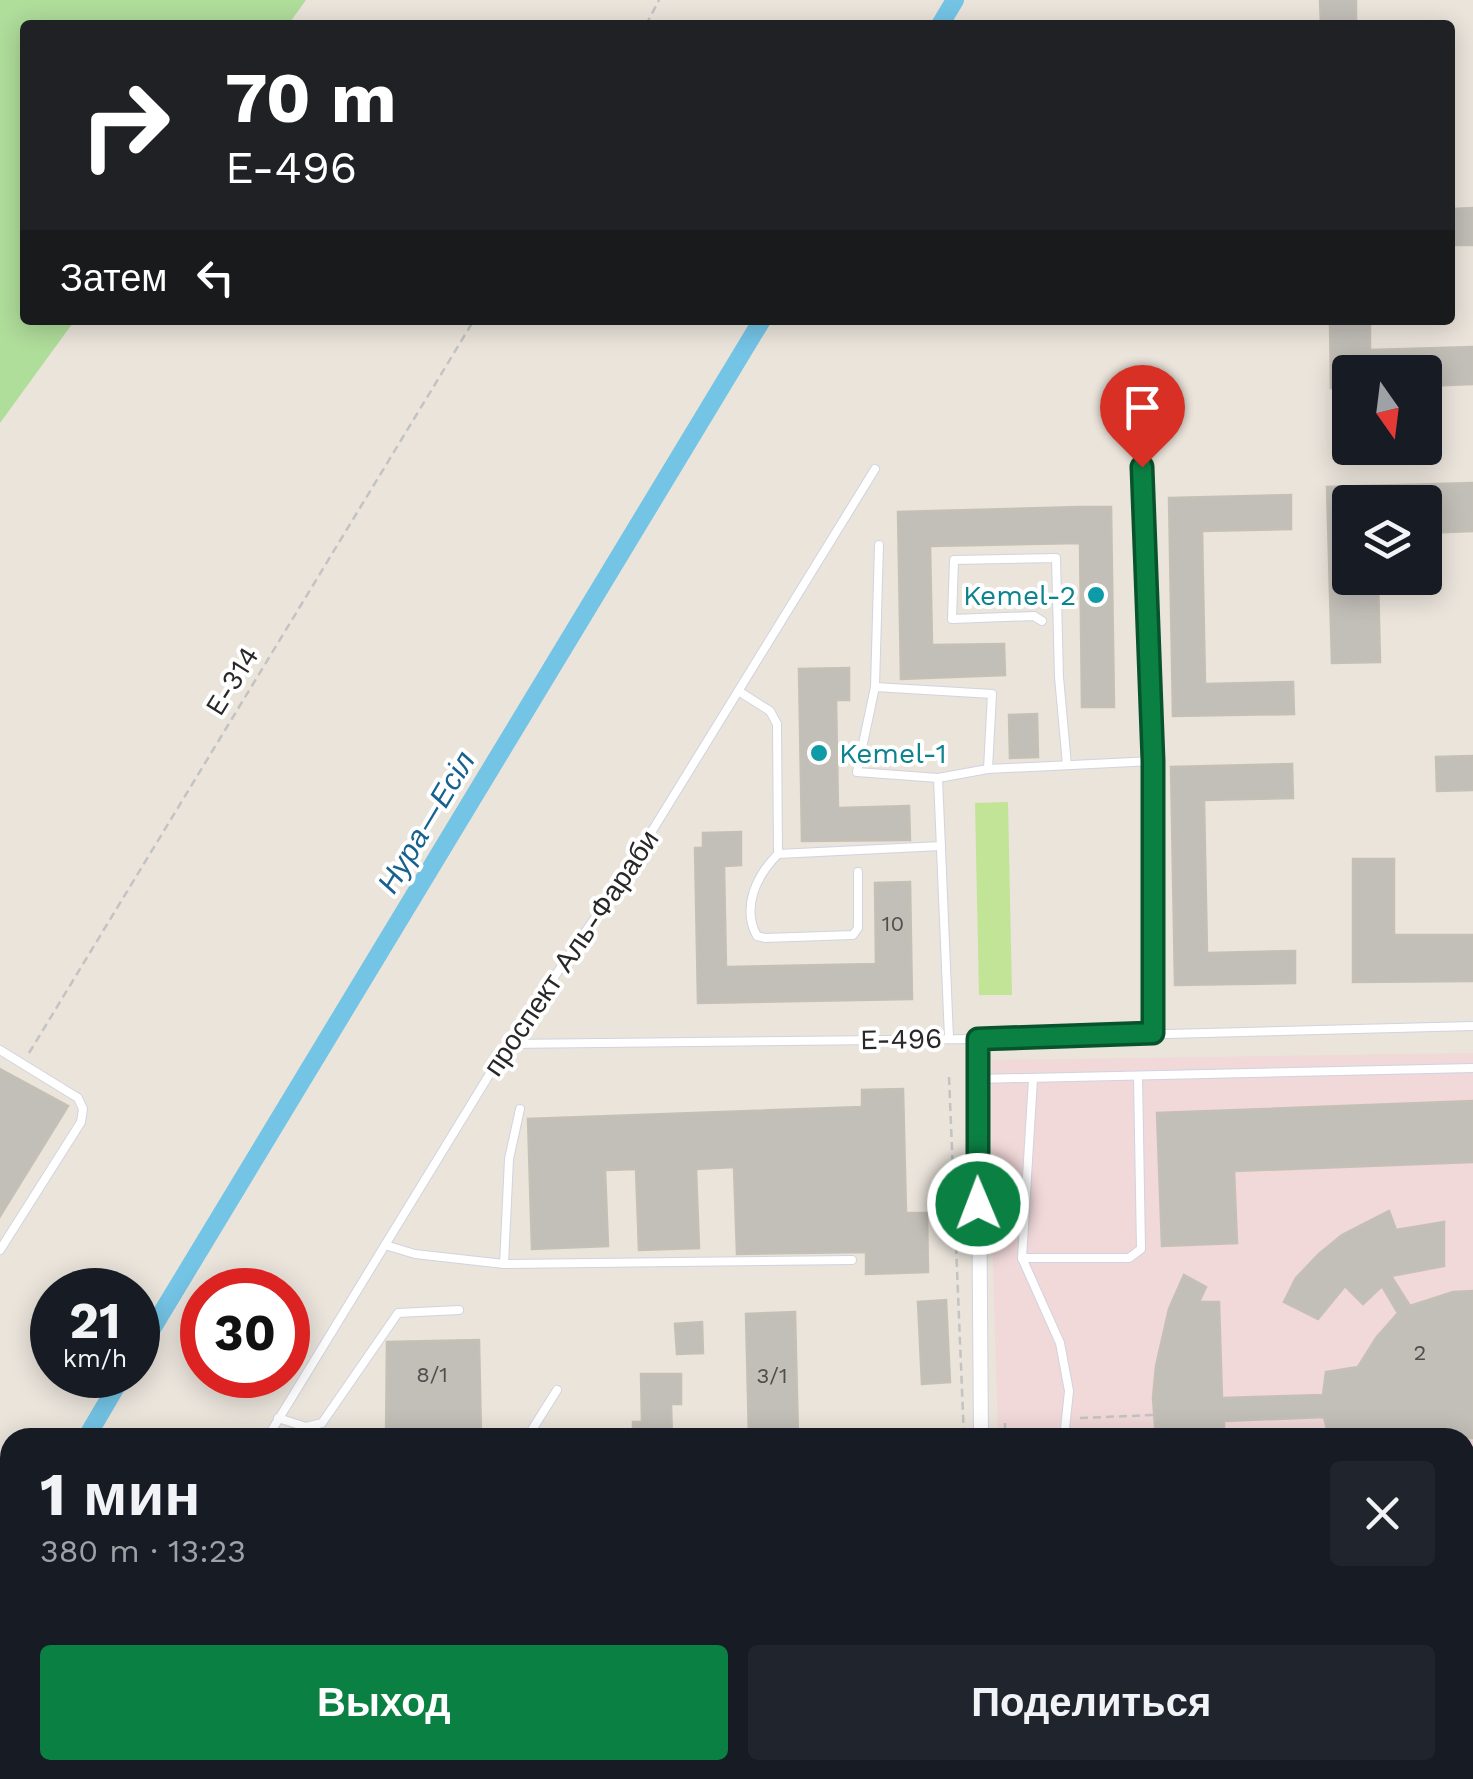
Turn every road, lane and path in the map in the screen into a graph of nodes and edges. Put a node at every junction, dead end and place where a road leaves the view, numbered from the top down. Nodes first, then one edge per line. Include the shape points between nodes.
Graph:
1 (471, 325) edge
2 (1142, 467) dead end
3 (876, 469) dead end
4 (879, 546) dead end
5 (1042, 620) dead end
6 (874, 687) junction
7 (740, 692) junction
8 (1153, 761) junction
9 (1067, 765) junction
10 (988, 770) junction
11 (938, 778) junction
12 (941, 846) junction
13 (778, 854) junction
14 (858, 872) dead end
15 (1473, 1026) edge
16 (1153, 1033) junction
17 (950, 1038) junction
18 (978, 1039) junction
19 (508, 1044) junction
20 (0, 1050) edge
21 (23, 1062) junction
22 (1473, 1068) edge
23 (949, 1076) dead end
24 (1138, 1076) junction
25 (1033, 1079) junction
26 (976, 1080) junction
27 (520, 1110) dead end
28 (385, 1245) junction
29 (0, 1250) edge
30 (1022, 1258) junction
31 (852, 1260) dead end
32 (504, 1264) junction
33 (459, 1310) dead end
34 (557, 1390) dead end
35 (1154, 1416) dead end
36 (278, 1418) junction
37 (1066, 1418) junction
38 (1004, 1423) dead end
39 (273, 1428) edge
40 (534, 1428) edge
41 (964, 1428) edge
42 (981, 1428) edge
43 (1004, 1428) edge
44 (1065, 1428) edge

1 - 21 path, E-314
2 - 8 lane
3 - 7 lane, проспект Аль-Фараби
4 - 6 lane
5 - 9 lane via 952,620 954,560 1056,558
6 - 10 lane via 992,694
6 - 11 lane via 857,772
7 - 13 lane via 770,710 777,724
7 - 19 lane, проспект Аль-Фараби
8 - 9 lane
8 - 16 lane
9 - 10 lane
10 - 11 lane
11 - 12 lane
12 - 13 lane
12 - 17 lane
13 - 14 lane via 751,896 753,930 765,938 853,935
15 - 16 lane, E-496
16 - 18 lane, E-496
17 - 18 lane, E-496
17 - 19 lane, E-496
18 - 26 street
19 - 28 lane, проспект Аль-Фараби
20 - 21 lane
21 - 29 lane via 78,1098 83,1109
22 - 24 lane
23 - 41 path
24 - 25 lane
24 - 30 lane via 1141,1250 1128,1258
25 - 26 lane
25 - 30 lane
26 - 42 street
27 - 32 lane via 509,1159
28 - 32 lane
28 - 36 lane, проспект Аль-Фараби
30 - 37 lane via 1060,1343 1069,1392
31 - 32 lane
33 - 36 lane via 398,1313 322,1423
34 - 40 lane
35 - 37 path
36 - 39 lane, проспект Аль-Фараби
37 - 44 lane
38 - 43 path

